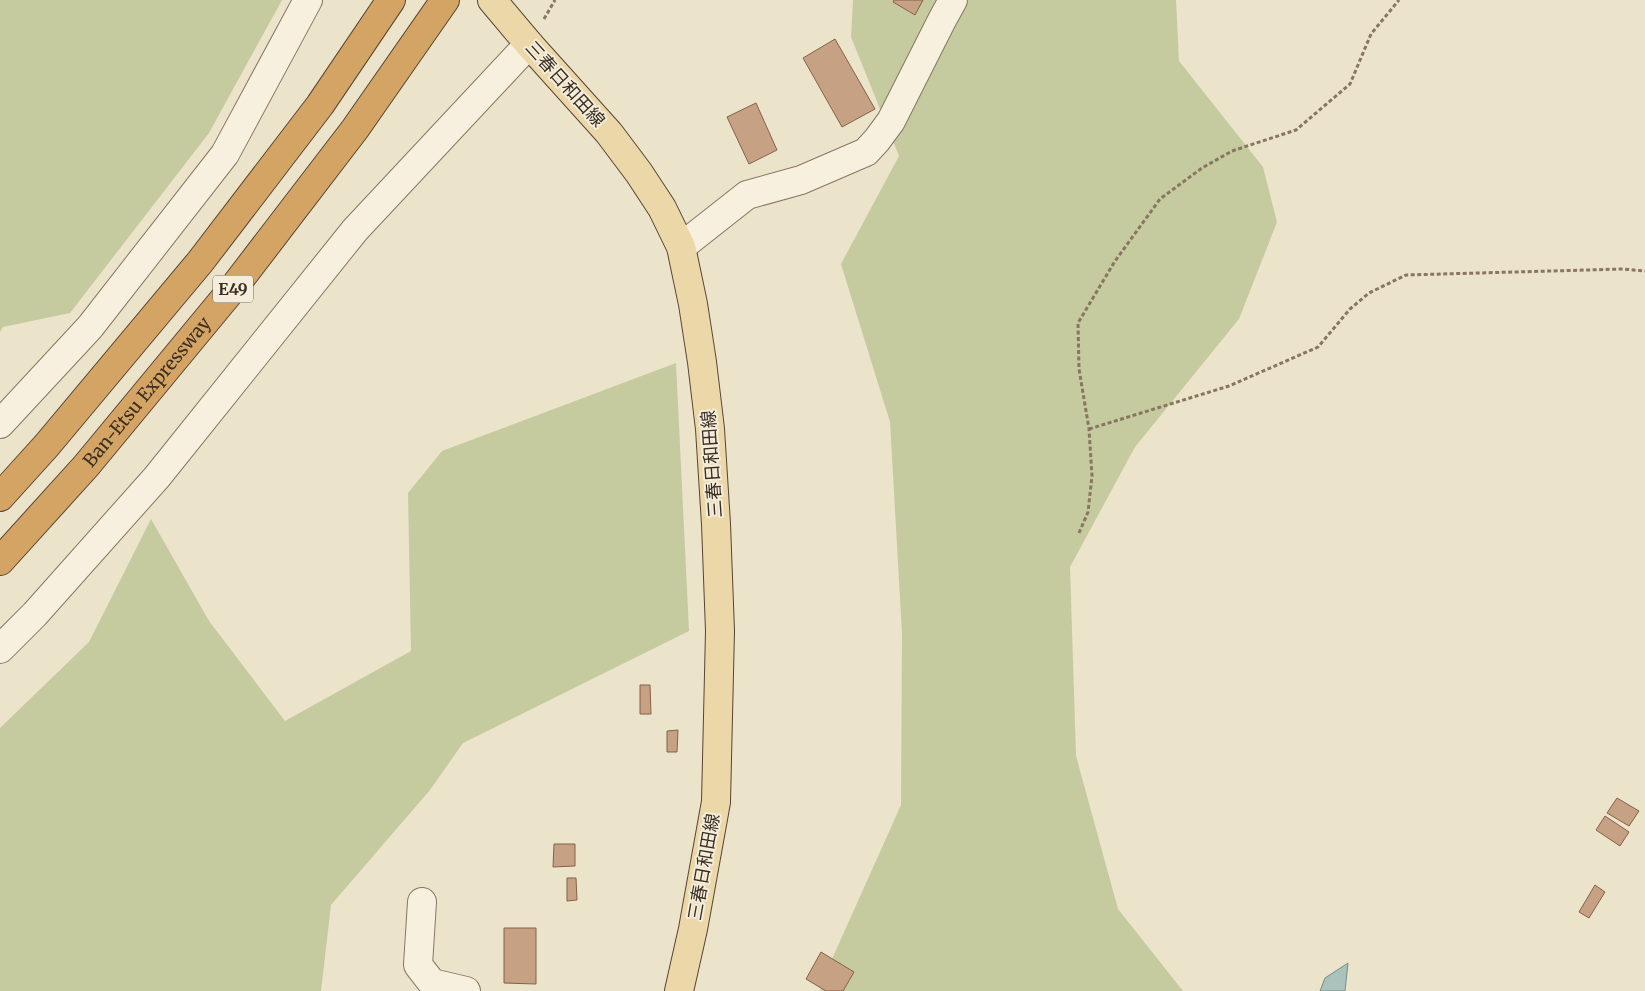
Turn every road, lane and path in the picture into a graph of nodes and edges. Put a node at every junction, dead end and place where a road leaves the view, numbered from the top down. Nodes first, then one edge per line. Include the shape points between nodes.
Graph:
1 (308, 0) edge
2 (392, 0) edge
3 (445, 0) edge
4 (954, 0) edge
5 (1399, 0) edge
6 (496, 5) edge
7 (529, 44) junction
8 (681, 247) junction
9 (1645, 271) edge
10 (0, 424) edge
11 (1088, 429) junction
12 (0, 497) edge
13 (1079, 533) dead end
14 (0, 561) edge
15 (0, 649) edge
16 (422, 902) dead end
17 (466, 991) edge
18 (678, 991) edge

1 - 10 street via 225,154 90,327
2 - 12 highway, E49 via 320,105 200,262
3 - 14 highway, Ban-Etsu Expressway / E49 via 355,129 234,288 86,466
4 - 8 street via 891,121 866,152 801,180 747,195
5 - 11 path via 1371,34 1350,84 1296,130 1232,151 1160,199 1115,261 1078,323 1079,369
6 - 7 main road, 三春日和田線
7 - 8 main road, 三春日和田線 via 609,133 639,173 662,208
7 - 15 street via 355,230 157,477
8 - 18 main road, 三春日和田線 via 693,304 710,429 720,631 716,802
9 - 11 path via 1406,275 1369,293 1350,309 1318,347 1229,386
11 - 13 path via 1092,476 1088,512
16 - 17 street via 418,965 432,983

